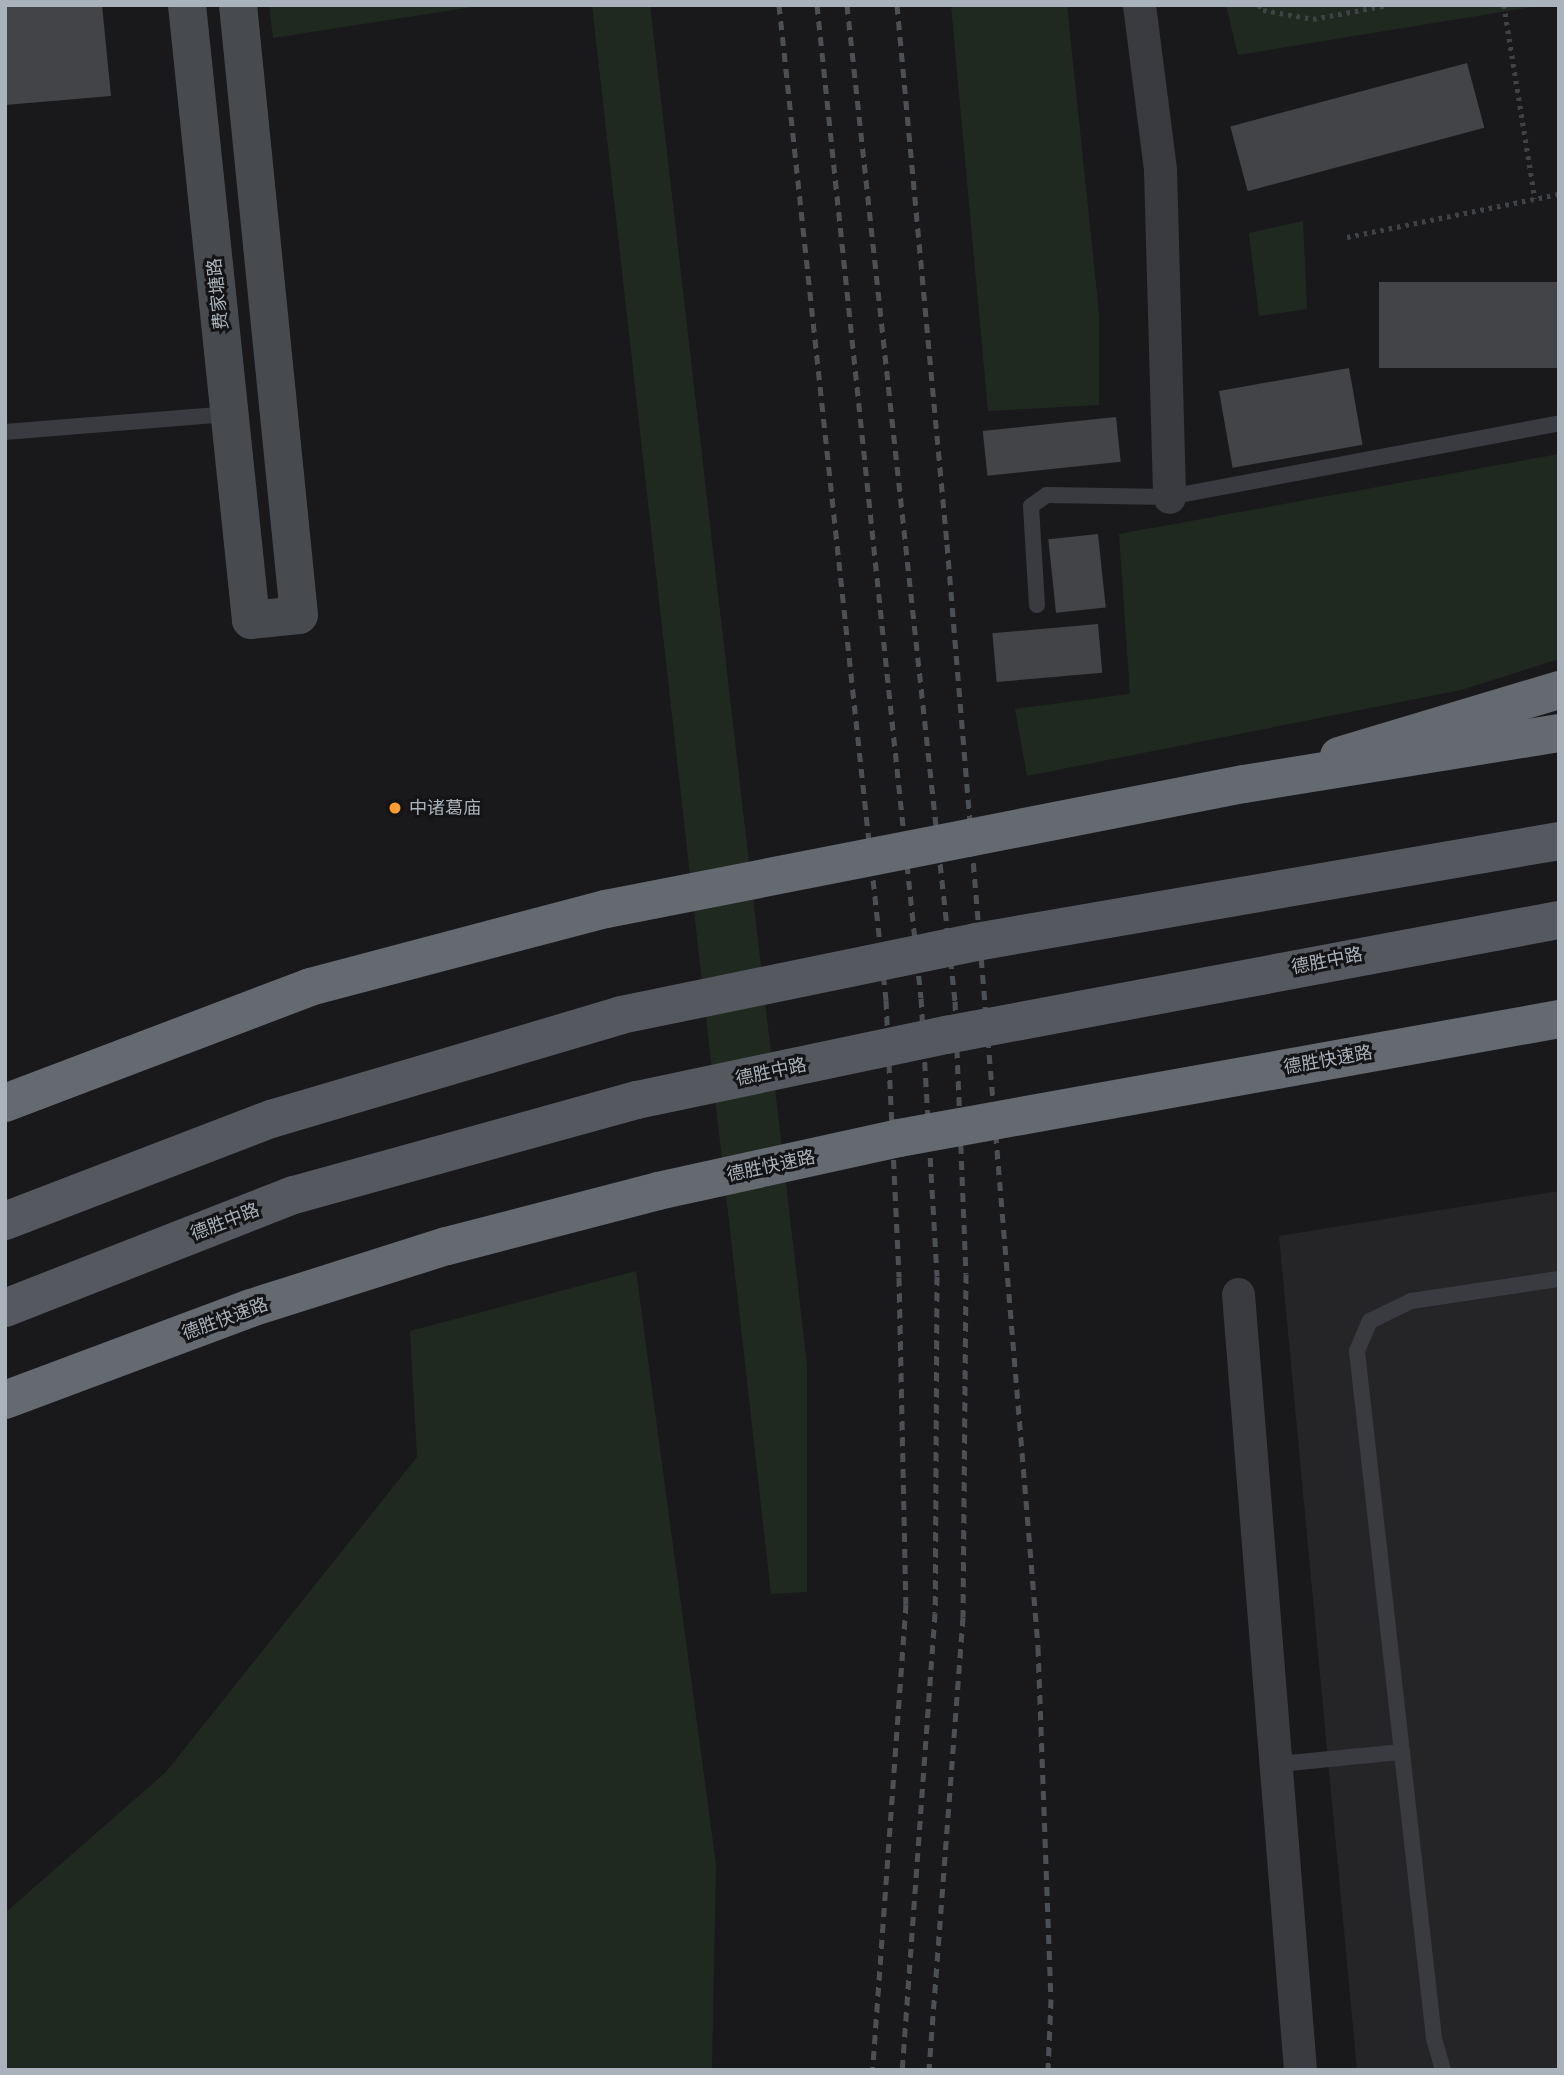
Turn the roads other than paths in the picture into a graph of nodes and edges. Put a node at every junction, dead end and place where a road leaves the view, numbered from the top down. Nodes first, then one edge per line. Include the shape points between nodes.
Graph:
1 (187, 5) edge
2 (238, 5) edge
3 (1139, 5) edge
4 (230, 414) junction
5 (1559, 423) edge
6 (5, 432) edge
7 (1169, 497) junction
8 (1037, 605) dead end
9 (1559, 690) edge
10 (1559, 733) edge
11 (1244, 784) junction
12 (1559, 841) edge
13 (1559, 920) edge
14 (1559, 1019) edge
15 (5, 1103) edge
16 (5, 1221) edge
17 (1559, 1279) edge
18 (1238, 1294) dead end
19 (5, 1308) edge
20 (5, 1400) edge
21 (1402, 1752) junction
22 (1279, 1764) junction
23 (1300, 2070) edge
24 (1443, 2070) edge

1 - 4 street, 费家塘路
2 - 4 street, 费家塘路 via 299,615 251,620
3 - 7 street via 1160,170
4 - 6 lane
5 - 7 lane
7 - 8 lane via 1047,495 1031,506
9 - 11 highway, bridge
10 - 11 highway, bridge
11 - 15 highway, bridge via 606,909 310,987
12 - 16 main road, bridge via 976,942 621,1015 271,1119
13 - 19 main road, 德胜中路, bridge via 960,1032 636,1100 294,1195
14 - 20 highway, 德胜快速路, bridge via 899,1138 658,1191 447,1246 251,1308
17 - 21 lane via 1411,1301 1370,1321 1357,1351
18 - 22 street
21 - 22 lane
21 - 24 lane via 1434,2038
22 - 23 street

